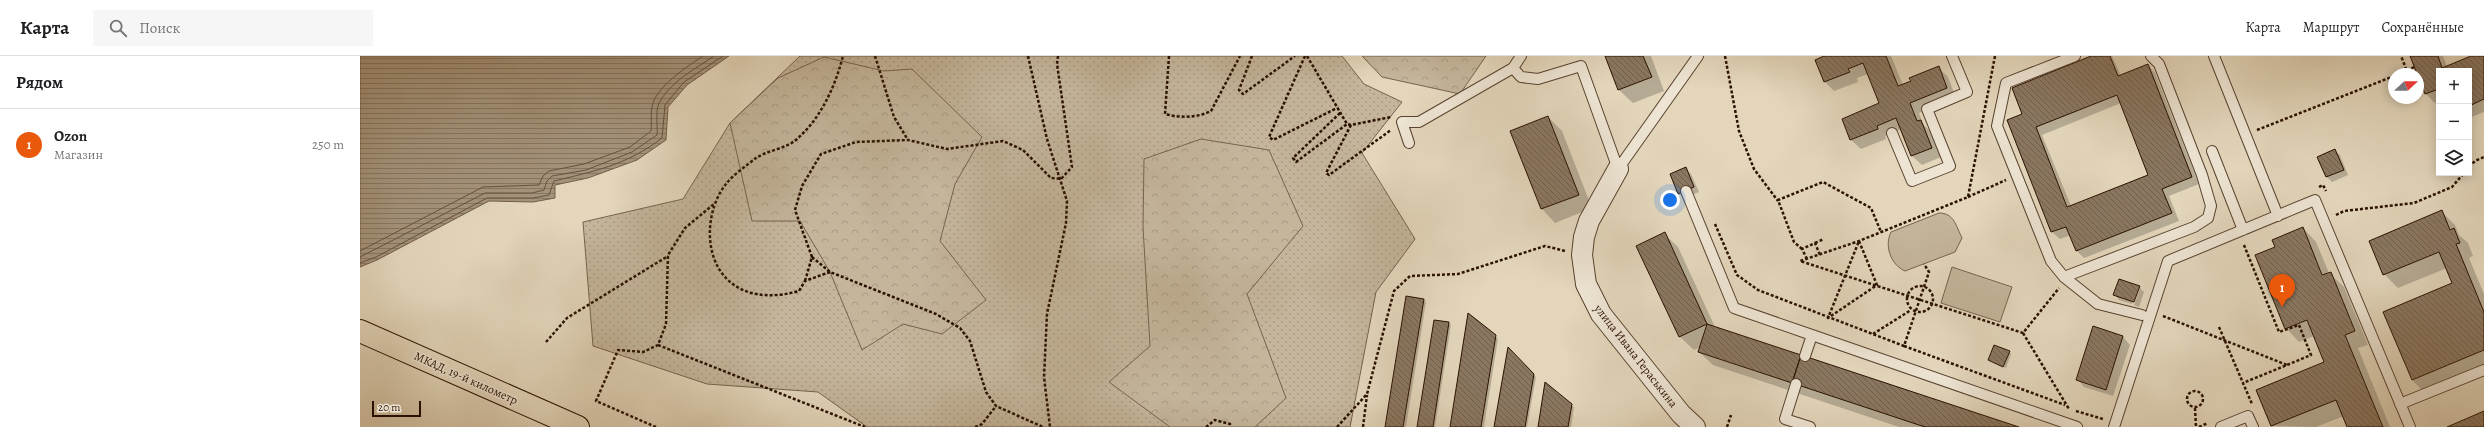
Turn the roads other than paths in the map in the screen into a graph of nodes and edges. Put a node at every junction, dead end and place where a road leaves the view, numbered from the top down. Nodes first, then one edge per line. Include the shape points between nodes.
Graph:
1 (1521, 56) edge
2 (1698, 56) edge
3 (1952, 56) edge
4 (2075, 56) edge
5 (2151, 56) edge
6 (2214, 56) edge
7 (1513, 68) junction
8 (1892, 133) dead end
9 (1409, 143) dead end
10 (2212, 151) dead end
11 (1618, 169) junction
12 (1686, 191) dead end
13 (2278, 216) junction
14 (2243, 230) junction
15 (2064, 277) junction
16 (2142, 315) dead end
17 (360, 331) edge
18 (1812, 335) junction
19 (1805, 356) dead end
20 (2484, 370) edge
21 (1796, 384) dead end
22 (2400, 404) junction
23 (2111, 424) edge
24 (575, 426) edge
25 (1695, 427) edge
26 (1810, 427) edge
27 (2077, 427) edge
28 (2221, 427) edge
29 (2252, 427) edge
30 (2410, 427) edge

1 - 7 lane
2 - 11 lane
3 - 8 lane via 1967,92 1927,109 1950,166 1912,181
4 - 15 lane via 2006,83 1997,126 2051,261
5 - 15 lane via 2159,64 2202,175 2211,206 2208,218 2194,227
6 - 13 lane
7 - 9 lane via 1419,122 1400,119
7 - 11 lane via 1521,77 1538,79 1581,66
10 - 14 lane
11 - 25 street, улица Ивана Гераськина via 1589,221 1582,255 1586,284 1601,314 1681,414
12 - 18 lane via 1734,308
13 - 14 lane
13 - 22 lane via 2315,200
14 - 23 lane via 2168,260
15 - 16 lane via 2098,304
17 - 24 highway, МКАД, 19-й километр
18 - 19 lane
18 - 27 lane
20 - 22 lane
21 - 26 lane via 1784,419
22 - 30 lane
28 - 29 lane via 2248,416

